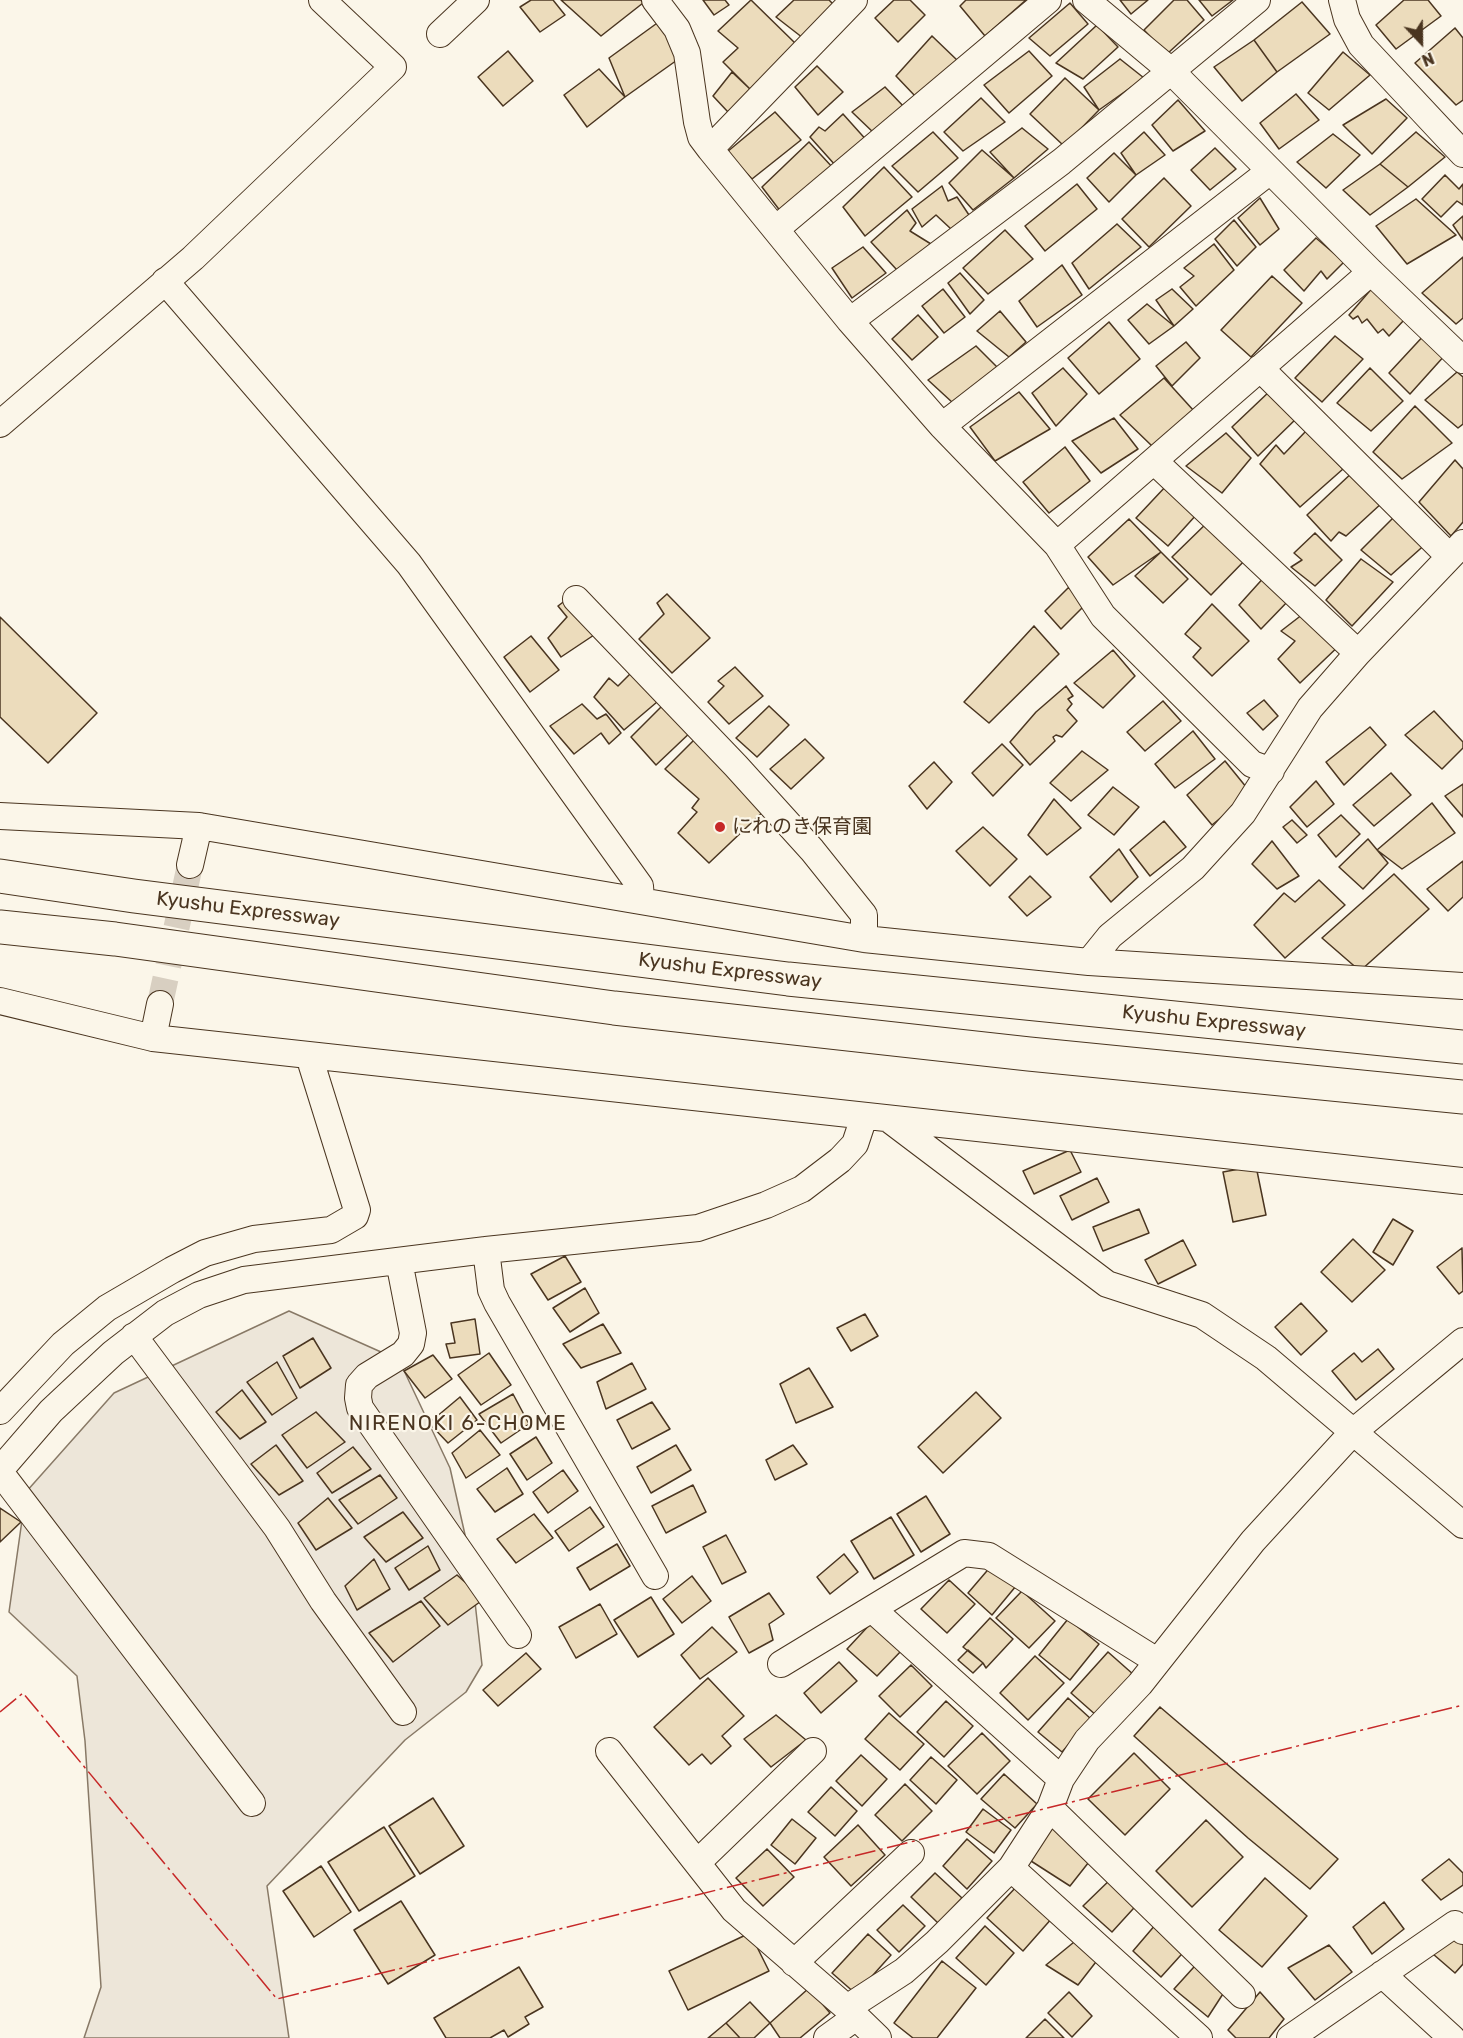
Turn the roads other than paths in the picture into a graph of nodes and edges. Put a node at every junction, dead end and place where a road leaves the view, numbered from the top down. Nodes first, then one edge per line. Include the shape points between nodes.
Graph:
1 (322, 0) edge
2 (476, 0) edge
3 (655, 0) edge
4 (854, 0) edge
5 (1048, 0) edge
6 (1086, 0) edge
7 (1257, 0) edge
8 (1342, 0) edge
9 (440, 34) dead end
10 (1171, 71) junction
11 (710, 149) junction
12 (1463, 154) edge
13 (1270, 171) junction
14 (776, 230) junction
15 (1371, 272) junction
16 (165, 281) junction
17 (850, 321) junction
18 (1463, 360) edge
19 (1260, 368) junction
20 (0, 424) edge
21 (942, 426) junction
22 (1154, 461) junction
23 (1058, 545) junction
24 (1456, 550) edge
25 (576, 599) dead end
26 (1358, 653) junction
27 (1271, 771) junction
28 (0, 816) edge
29 (199, 826) junction
30 (190, 865) tunnel mouth
31 (0, 876) edge
32 (641, 900) junction
33 (0, 927) edge
34 (864, 939) junction
35 (1089, 962) junction
36 (1463, 986) edge
37 (0, 1001) edge
38 (160, 1004) tunnel mouth
39 (153, 1038) junction
40 (1463, 1047) edge
41 (309, 1056) junction
42 (1463, 1097) edge
43 (864, 1117) junction
44 (890, 1120) junction
45 (1463, 1181) edge
46 (486, 1250) junction
47 (399, 1261) junction
48 (134, 1336) junction
49 (1463, 1341) edge
50 (0, 1411) edge
51 (1353, 1432) junction
52 (0, 1471) edge
53 (1463, 1525) edge
54 (655, 1576) dead end
55 (872, 1609) junction
56 (518, 1635) dead end
57 (1157, 1660) junction
58 (781, 1664) dead end
59 (403, 1712) dead end
60 (609, 1751) dead end
61 (813, 1751) dead end
62 (1060, 1779) junction
63 (252, 1803) dead end
64 (1050, 1808) junction
65 (911, 1853) dead end
66 (697, 1863) junction
67 (1011, 1868) junction
68 (1463, 1931) edge
69 (794, 1963) junction
70 (1382, 1974) junction
71 (1242, 1995) dead end
72 (851, 2012) junction
73 (827, 2038) edge
74 (878, 2038) edge
75 (1199, 2038) edge
76 (1290, 2038) edge
77 (1452, 2038) edge

1 - 16 street via 393,67
2 - 9 street
3 - 11 street via 677,29 687,53 697,122
4 - 11 street
5 - 14 street
6 - 10 street
7 - 10 street
8 - 12 street via 1361,45
10 - 13 street
10 - 17 street via 1061,162
11 - 14 street
13 - 15 street
13 - 21 street
14 - 17 street
15 - 18 street
15 - 19 street
16 - 20 street
16 - 32 street via 409,564 640,886
17 - 21 street
19 - 22 street
19 - 24 street
21 - 23 street
22 - 23 street
22 - 26 street
23 - 27 street via 1103,616 1252,764
24 - 26 street
25 - 34 street via 813,850 864,915
26 - 27 street via 1310,708
27 - 35 street via 1243,813 1193,868 1110,936
28 - 29 street
29 - 30 street
29 - 32 street
31 - 40 highway, Kyushu Expressway via 788,979
32 - 34 street
33 - 42 highway via 115,939 614,1008
34 - 35 street
35 - 36 street
37 - 39 street
38 - 39 street
39 - 41 street
41 - 43 street
41 - 50 street via 357,1210 355,1216 331,1230 254,1239 205,1253 172,1270 107,1308 63,1344
43 - 44 street
43 - 46 street via 855,1144 840,1160 802,1189 766,1205 698,1228
44 - 45 street
44 - 51 street via 1107,1284 1202,1315 1266,1358
46 - 47 street
46 - 54 street via 491,1290 497,1304
47 - 48 street via 244,1280 173,1308
47 - 56 street via 413,1333 411,1344 359,1385 360,1408
48 - 52 street via 51,1411
48 - 59 street via 277,1528
49 - 51 street
51 - 53 street
51 - 57 street via 1253,1541
52 - 63 street
55 - 57 street via 964,1553 989,1556
55 - 58 street
55 - 62 street
57 - 62 street via 1140,1684 1087,1740
60 - 66 street
61 - 66 street
62 - 64 street
64 - 67 street
64 - 71 street
65 - 69 street
66 - 69 street via 734,1910
67 - 72 street via 937,1942
67 - 75 street
68 - 70 street via 1455,1924
69 - 72 street
70 - 76 street
70 - 77 street
72 - 73 street
72 - 74 street

